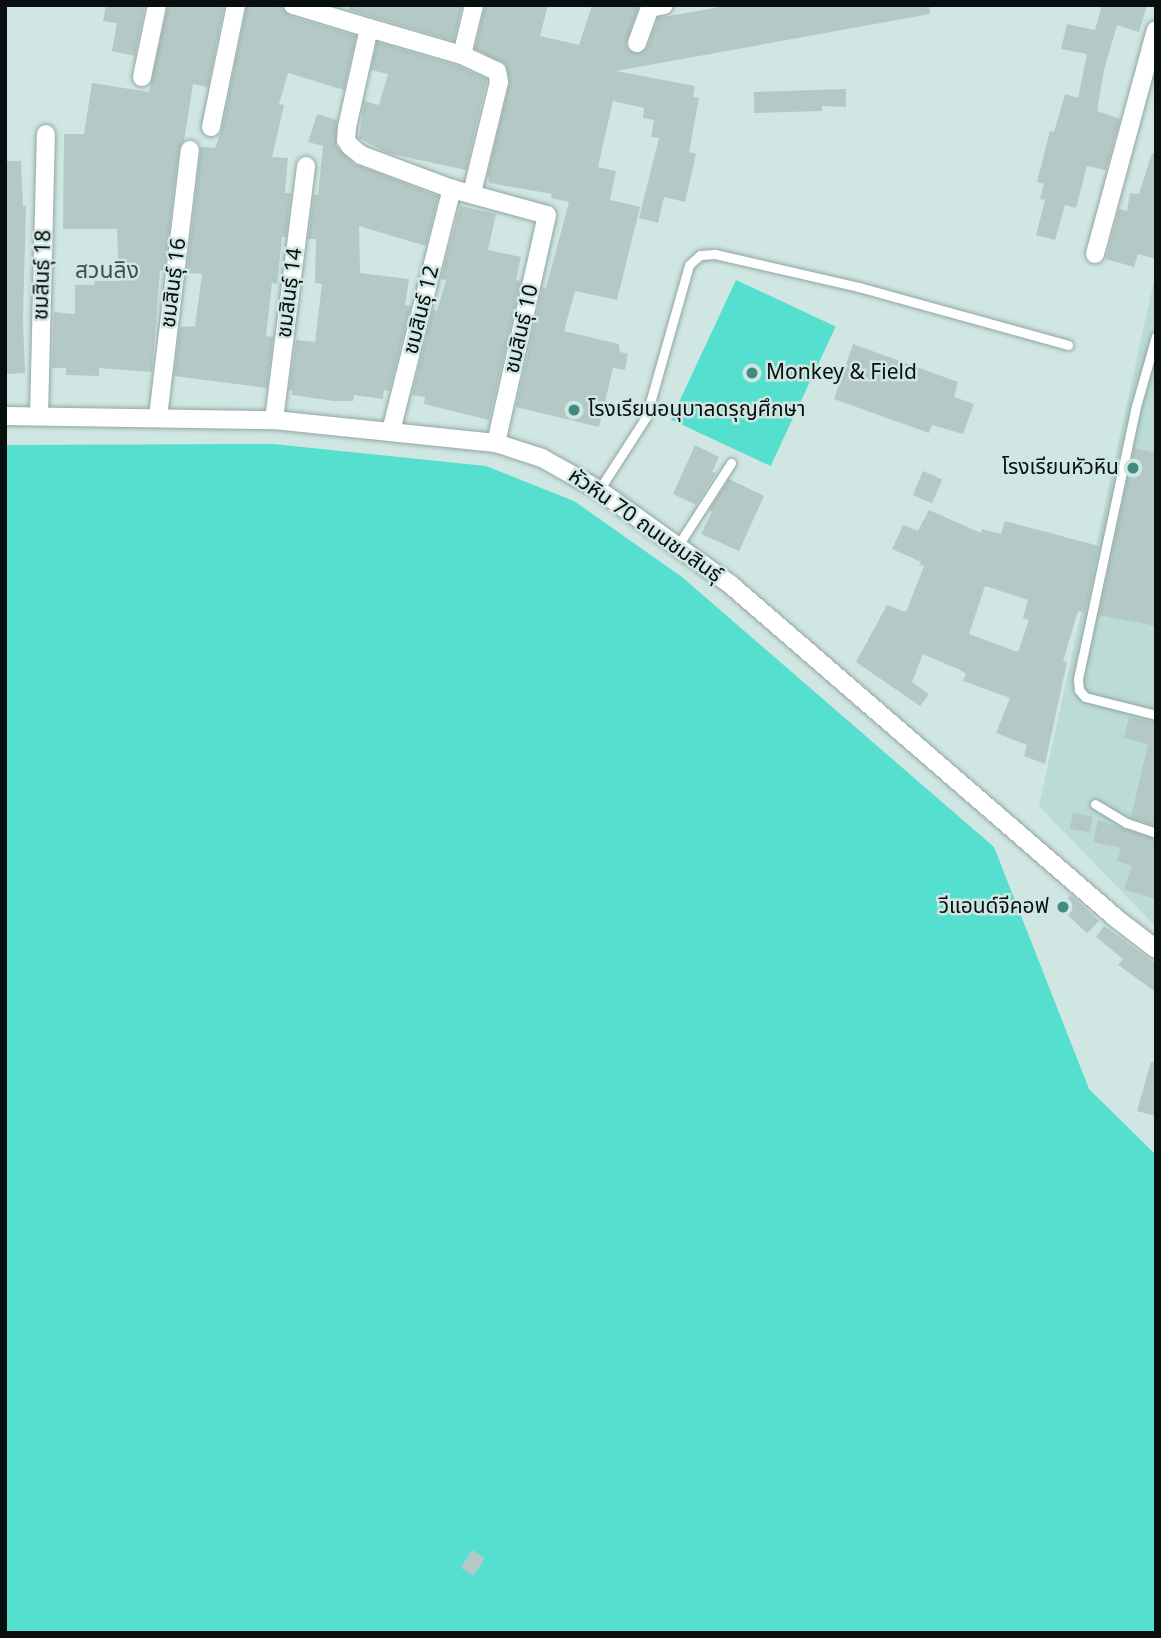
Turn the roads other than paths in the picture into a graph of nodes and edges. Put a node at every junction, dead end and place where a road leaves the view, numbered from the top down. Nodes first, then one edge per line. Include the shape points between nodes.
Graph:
1 (156, 5) edge
2 (236, 5) edge
3 (293, 5) edge
4 (474, 5) edge
5 (664, 5) edge
6 (369, 28) junction
7 (1156, 30) edge
8 (637, 43) dead end
9 (462, 55) junction
10 (142, 76) dead end
11 (211, 127) dead end
12 (46, 134) dead end
13 (190, 150) dead end
14 (306, 166) dead end
15 (452, 189) junction
16 (472, 194) junction
17 (1095, 254) dead end
18 (1156, 336) edge
19 (1068, 345) dead end
20 (5, 416) edge
21 (39, 416) junction
22 (158, 417) junction
23 (274, 420) junction
24 (391, 430) junction
25 (496, 443) junction
26 (732, 463) dead end
27 (599, 490) junction
28 (677, 547) junction
29 (1156, 715) edge
30 (1095, 804) dead end
31 (1156, 833) edge
32 (1156, 949) edge

1 - 10 street
2 - 11 street
3 - 6 street
4 - 9 street
5 - 8 street via 650,8
6 - 9 street
6 - 15 street via 346,140 361,155
7 - 17 street
9 - 16 street via 497,71 499,82
12 - 21 street, ชมสินธุ์ 18
13 - 22 street, ชมสินธุ์ 16
14 - 23 street, ชมสินธุ์ 14
15 - 16 street
15 - 24 street, ชมสินธุ์ 12
16 - 25 street, ชมสินธุ์ 10 via 547,215
18 - 29 lane via 1133,419 1077,679 1085,697
19 - 27 lane via 859,288 715,254 700,255 689,265 646,417
20 - 21 street, หัวหิน 70 ถนนชมสินธุ์
21 - 22 street, หัวหิน 70 ถนนชมสินธุ์
22 - 23 street, หัวหิน 70 ถนนชมสินธุ์
23 - 24 street, หัวหิน 70 ถนนชมสินธุ์
24 - 25 street, หัวหิน 70 ถนนชมสินธุ์
25 - 27 street, หัวหิน 70 ถนนชมสินธุ์ via 542,458
26 - 28 lane
27 - 28 street, หัวหิน 70 ถนนชมสินธุ์
28 - 32 street, หัวหิน 70 ถนนชมสินธุ์ via 731,585
30 - 31 lane

